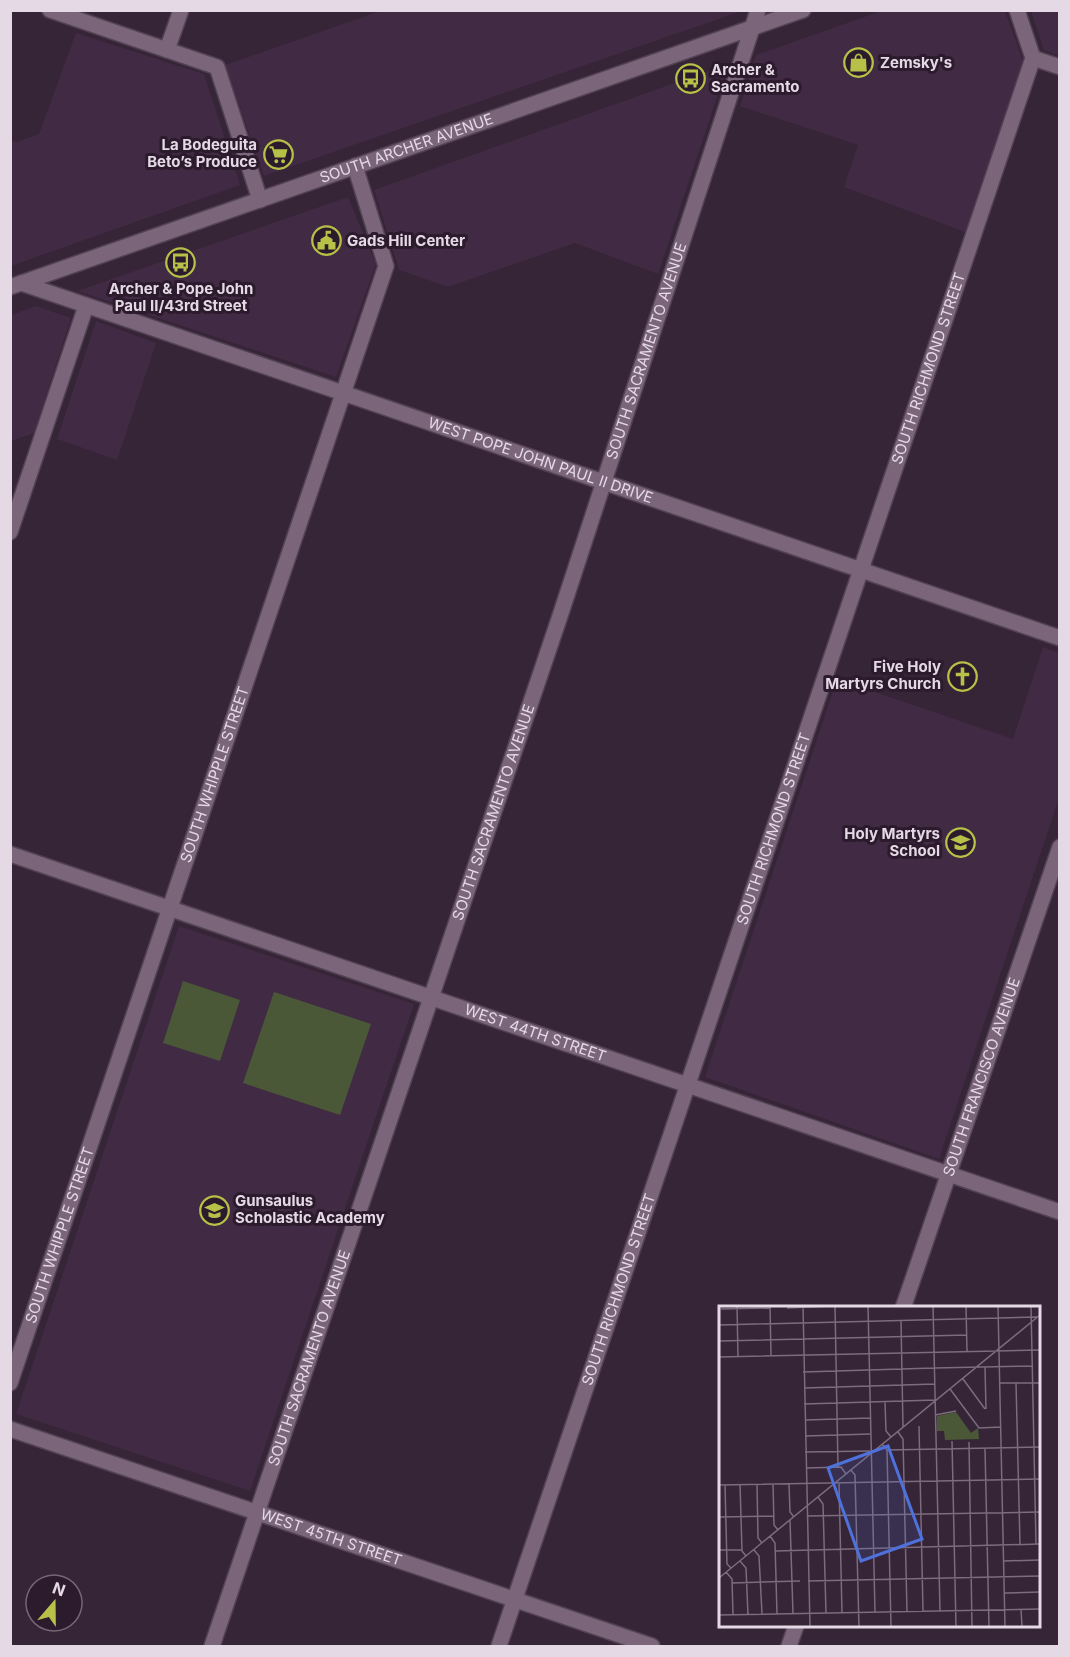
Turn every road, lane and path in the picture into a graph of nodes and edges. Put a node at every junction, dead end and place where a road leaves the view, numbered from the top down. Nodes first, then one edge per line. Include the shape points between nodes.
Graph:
1 (50, 10) edge
2 (181, 10) edge
3 (758, 10) edge
4 (803, 10) edge
5 (1017, 10) edge
6 (752, 30) junction
7 (167, 50) junction
8 (1033, 58) junction
9 (1059, 67) edge
10 (355, 166) junction
11 (260, 200) junction
12 (14, 284) edge
13 (86, 306) junction
14 (343, 394) junction
15 (604, 482) junction
16 (10, 532) edge
17 (861, 570) junction
18 (1059, 638) edge
19 (1059, 847) edge
20 (10, 854) edge
21 (170, 908) junction
22 (432, 997) junction
23 (688, 1085) junction
24 (949, 1174) junction
25 (1059, 1212) edge
26 (904, 1306) edge
27 (10, 1383) edge
28 (10, 1429) edge
29 (257, 1512) junction
30 (514, 1600) junction
31 (796, 1627) edge
32 (212, 1647) edge
33 (499, 1647) edge
34 (651, 1647) edge
35 (789, 1647) edge

1 - 7 street
2 - 7 street
3 - 6 street, SOUTH SACRAMENTO AVENUE
4 - 6 street, SOUTH ARCHER AVENUE
5 - 8 street
6 - 10 street, SOUTH ARCHER AVENUE
6 - 15 street, SOUTH SACRAMENTO AVENUE
7 - 11 street via 217,68
8 - 9 street
8 - 17 street, SOUTH RICHMOND STREET
10 - 11 street, SOUTH ARCHER AVENUE
10 - 14 street, SOUTH WHIPPLE STREET via 386,266
11 - 12 street, SOUTH ARCHER AVENUE
12 - 13 street, WEST POPE JOHN PAUL II DRIVE
13 - 14 street, WEST POPE JOHN PAUL II DRIVE
13 - 16 street
14 - 15 street, WEST POPE JOHN PAUL II DRIVE
14 - 21 street, SOUTH WHIPPLE STREET
15 - 17 street, WEST POPE JOHN PAUL II DRIVE
15 - 22 street, SOUTH SACRAMENTO AVENUE
17 - 18 street, WEST POPE JOHN PAUL II DRIVE
17 - 23 street, SOUTH RICHMOND STREET
19 - 24 street, SOUTH FRANCISCO AVENUE
20 - 21 street, WEST 44TH STREET
21 - 22 street, WEST 44TH STREET
21 - 27 street, SOUTH WHIPPLE STREET
22 - 23 street, WEST 44TH STREET
22 - 29 street, SOUTH SACRAMENTO AVENUE
23 - 24 street, WEST 44TH STREET
23 - 30 street, SOUTH RICHMOND STREET
24 - 25 street, WEST 44TH STREET
24 - 26 street, SOUTH FRANCISCO AVENUE
28 - 29 street, WEST 45TH STREET
29 - 30 street, WEST 45TH STREET
29 - 32 street, SOUTH SACRAMENTO AVENUE
30 - 33 street, SOUTH RICHMOND STREET
30 - 34 street, WEST 45TH STREET
31 - 35 street

